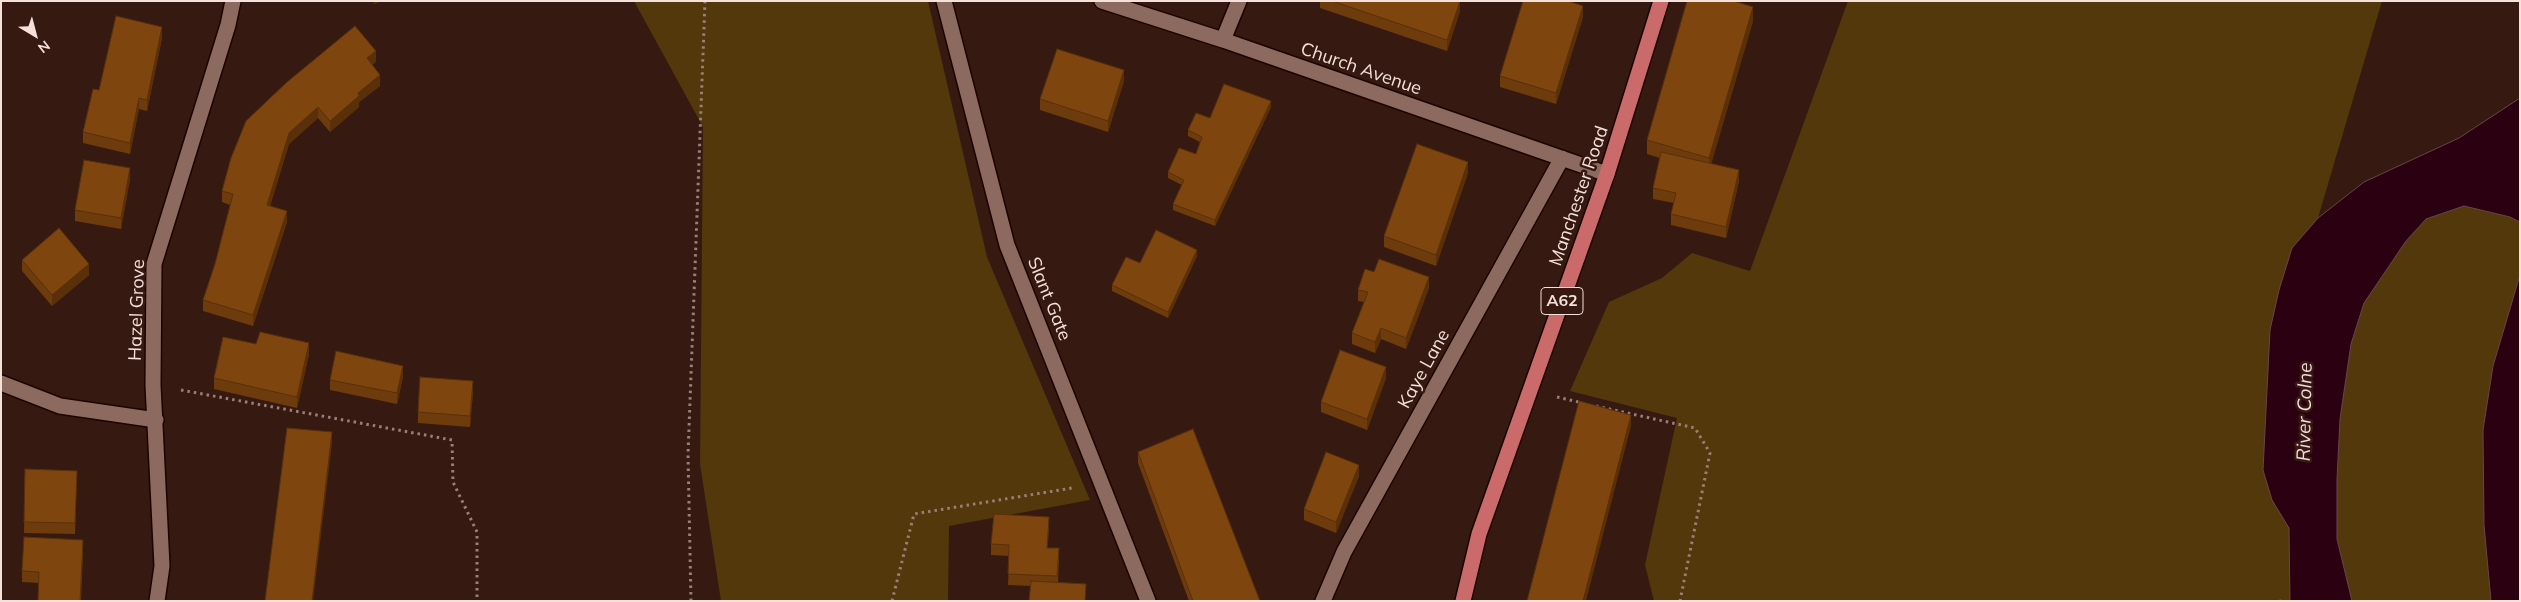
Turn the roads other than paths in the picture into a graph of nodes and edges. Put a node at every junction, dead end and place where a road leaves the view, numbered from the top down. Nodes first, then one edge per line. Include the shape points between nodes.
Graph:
1 (233, 1) edge
2 (944, 1) edge
3 (1102, 1) edge
4 (1239, 1) edge
5 (1662, 1) edge
6 (1223, 40) junction
7 (1562, 158) junction
8 (1607, 174) junction
9 (1, 384) edge
10 (156, 420) junction
11 (157, 601) edge
12 (1148, 601) edge
13 (1323, 601) edge
14 (1462, 601) edge

1 - 10 street, Hazel Grove via 154,264 153,385
2 - 12 street, Slant Gate via 1007,245
3 - 6 street, Church Avenue
4 - 6 street
5 - 8 main road, Manchester Road / A62
6 - 7 street, Church Avenue
7 - 8 street, Church Avenue
7 - 13 street, Kaye Lane via 1344,552
8 - 14 main road, Manchester Road / A62 via 1479,534
9 - 10 street via 60,406
10 - 11 street, Hazel Grove via 162,566

